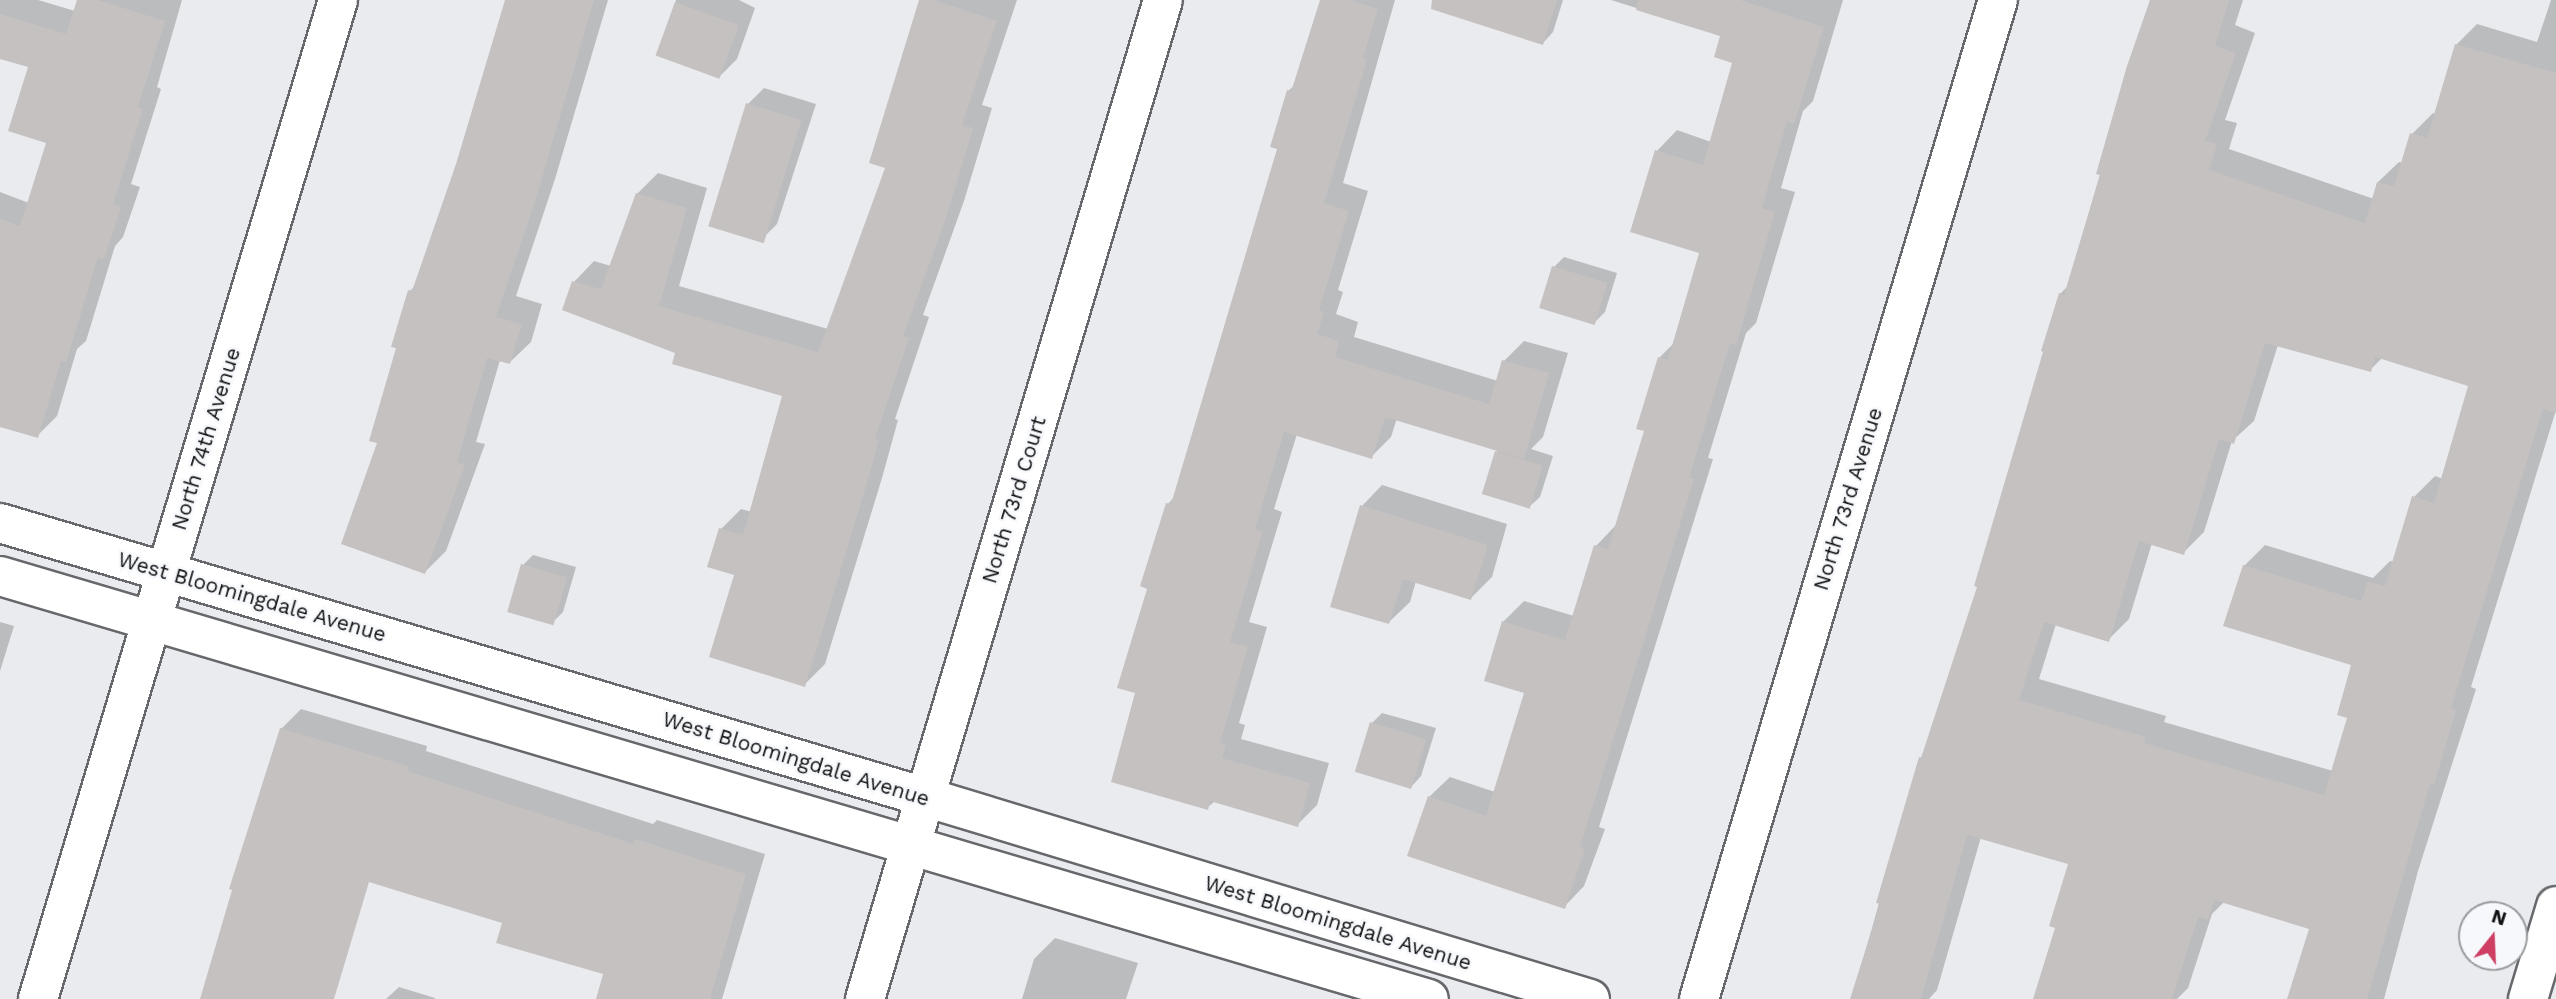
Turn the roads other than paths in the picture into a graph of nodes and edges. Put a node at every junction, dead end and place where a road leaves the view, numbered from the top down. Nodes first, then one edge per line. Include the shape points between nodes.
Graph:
1 (338, 0) edge
2 (1163, 0) edge
3 (1998, 0) edge
4 (0, 523) edge
5 (167, 572) junction
6 (0, 576) edge
7 (152, 620) junction
8 (925, 797) junction
9 (912, 844) junction
10 (2556, 906) edge
11 (38, 999) edge
12 (865, 999) edge
13 (1429, 999) edge
14 (1590, 999) edge
15 (1699, 999) edge
16 (2528, 999) edge

1 - 5 street, North 74th Avenue
2 - 8 street, North 73rd Court
3 - 15 street, North 73rd Avenue
4 - 5 street, West Bloomingdale Avenue
5 - 7 street, North 74th Avenue
5 - 8 street, West Bloomingdale Avenue
6 - 7 street
7 - 9 street
7 - 11 street, North 74th Avenue
8 - 9 street, North 73rd Court
8 - 14 street, West Bloomingdale Avenue
9 - 12 street, North 73rd Court
9 - 13 street
10 - 16 street

